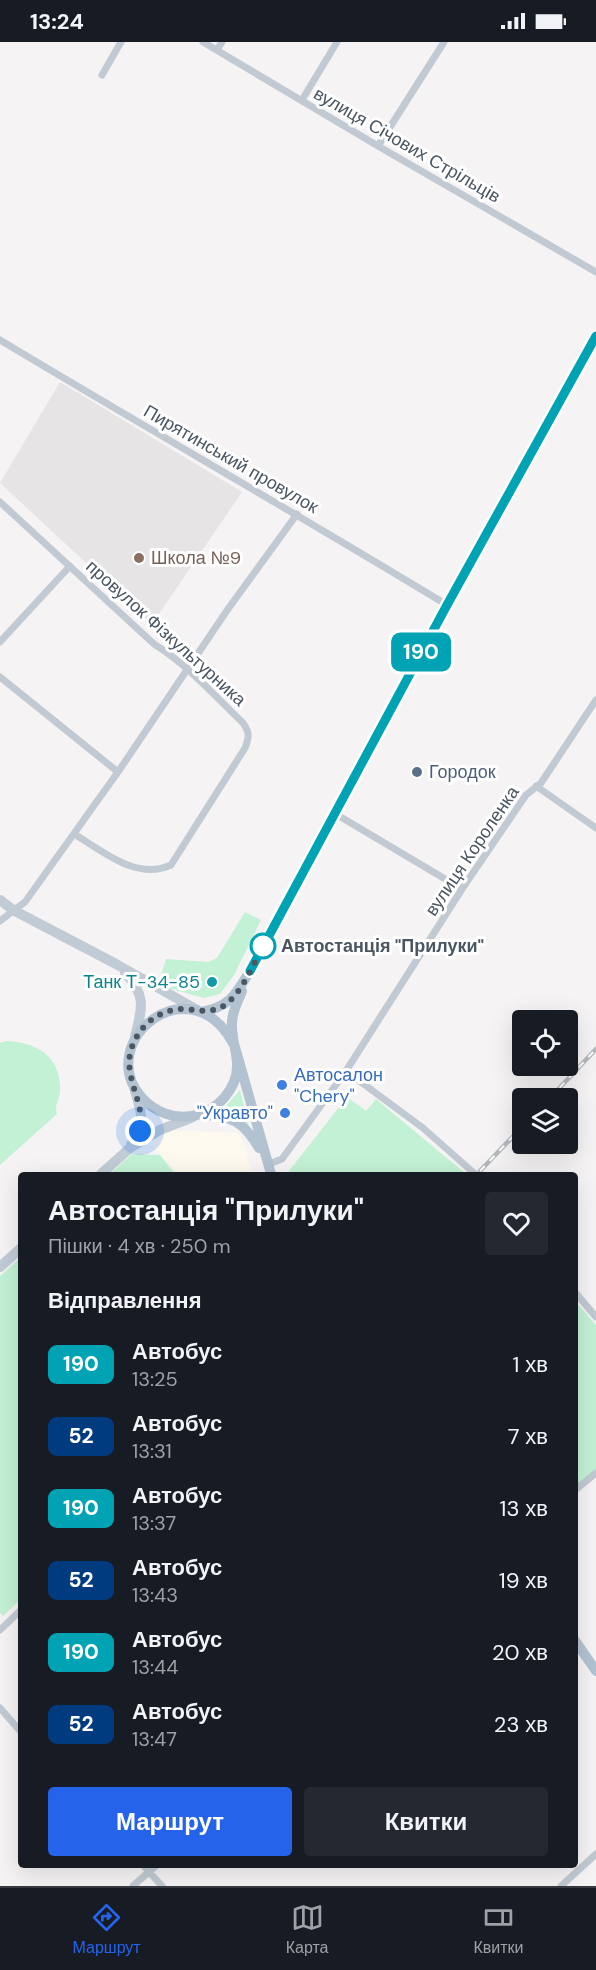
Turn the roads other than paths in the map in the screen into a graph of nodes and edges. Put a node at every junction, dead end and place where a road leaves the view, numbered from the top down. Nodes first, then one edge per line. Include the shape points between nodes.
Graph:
1 (121, 42) edge
2 (203, 42) edge
3 (222, 42) edge
4 (338, 42) edge
5 (444, 42) edge
6 (217, 50) junction
7 (102, 75) dead end
8 (302, 100) junction
9 (378, 146) junction
10 (596, 272) edge
11 (596, 336) edge
12 (0, 340) edge
13 (0, 502) edge
14 (297, 514) junction
15 (70, 566) junction
16 (447, 605) junction
17 (0, 642) edge
18 (187, 669) junction
19 (0, 677) edge
20 (596, 700) edge
21 (118, 772) junction
22 (536, 786) junction
23 (334, 813) junction
24 (596, 828) edge
25 (74, 834) junction
26 (462, 889) junction
27 (0, 900) edge
28 (13, 910) junction
29 (0, 921) edge
30 (116, 964) junction
31 (250, 971) junction
32 (202, 1012) junction
33 (135, 1037) junction
34 (235, 1047) junction
35 (346, 1071) junction
36 (133, 1084) junction
37 (198, 1115) junction
38 (130, 1148) junction
39 (270, 1169) edge
40 (103, 1172) edge
41 (473, 1172) edge
42 (18, 1251) edge
43 (0, 1268) edge
44 (578, 1296) edge
45 (596, 1317) edge
46 (596, 1473) edge
47 (578, 1488) edge
48 (18, 1613) edge
49 (0, 1630) edge
50 (578, 1645) edge
51 (596, 1671) edge
52 (0, 1708) edge
53 (18, 1729) edge
54 (596, 1854) edge
55 (146, 1868) edge
56 (154, 1868) edge
57 (149, 1872) junction
58 (133, 1886) edge
59 (162, 1886) edge
60 (561, 1886) edge

1 - 7 street
2 - 6 street, вулиця Січових Стрільців
3 - 6 street
4 - 8 street
5 - 9 street
6 - 8 street, вулиця Січових Стрільців
8 - 9 street, вулиця Січових Стрільців
9 - 10 street, вулиця Січових Стрільців
11 - 16 main road
12 - 14 street, Пирятинський провулок
13 - 15 street, провулок Фізкультурника
14 - 16 street, Пирятинський провулок
14 - 18 street
15 - 17 street
15 - 18 street, провулок Фізкультурника via 154,644
16 - 23 main road
18 - 21 street
18 - 25 street, провулок Фізкультурника via 243,723 249,737 178,856 162,869 144,870 129,866
19 - 21 street
20 - 22 street, вулиця Короленка
21 - 25 street
22 - 24 street
22 - 26 street, вулиця Короленка
23 - 26 street
23 - 31 main road
25 - 28 street via 25,902
26 - 35 street, вулиця Короленка
27 - 28 main road
28 - 29 street
28 - 30 main road
30 - 32 main road
30 - 33 main road via 141,996
31 - 32 main road via 233,998
31 - 34 main road via 232,1016
32 - 33 main road via 171,1010 144,1025
32 - 34 main road via 216,1020
33 - 36 main road via 129,1068
34 - 37 main road via 234,1081 226,1096 214,1108
34 - 39 main road
35 - 39 street, вулиця Короленка via 282,1159
35 - 41 street via 423,1128
36 - 37 main road via 153,1108 167,1115
36 - 38 main road via 143,1119
37 - 38 main road via 160,1130
37 - 39 main road via 220,1115 242,1126 253,1137
38 - 40 main road
42 - 43 main road
44 - 45 street
46 - 47 street
48 - 49 street
50 - 51 main road
52 - 53 street
54 - 60 street
55 - 57 street
56 - 57 street
57 - 58 street
57 - 59 street

